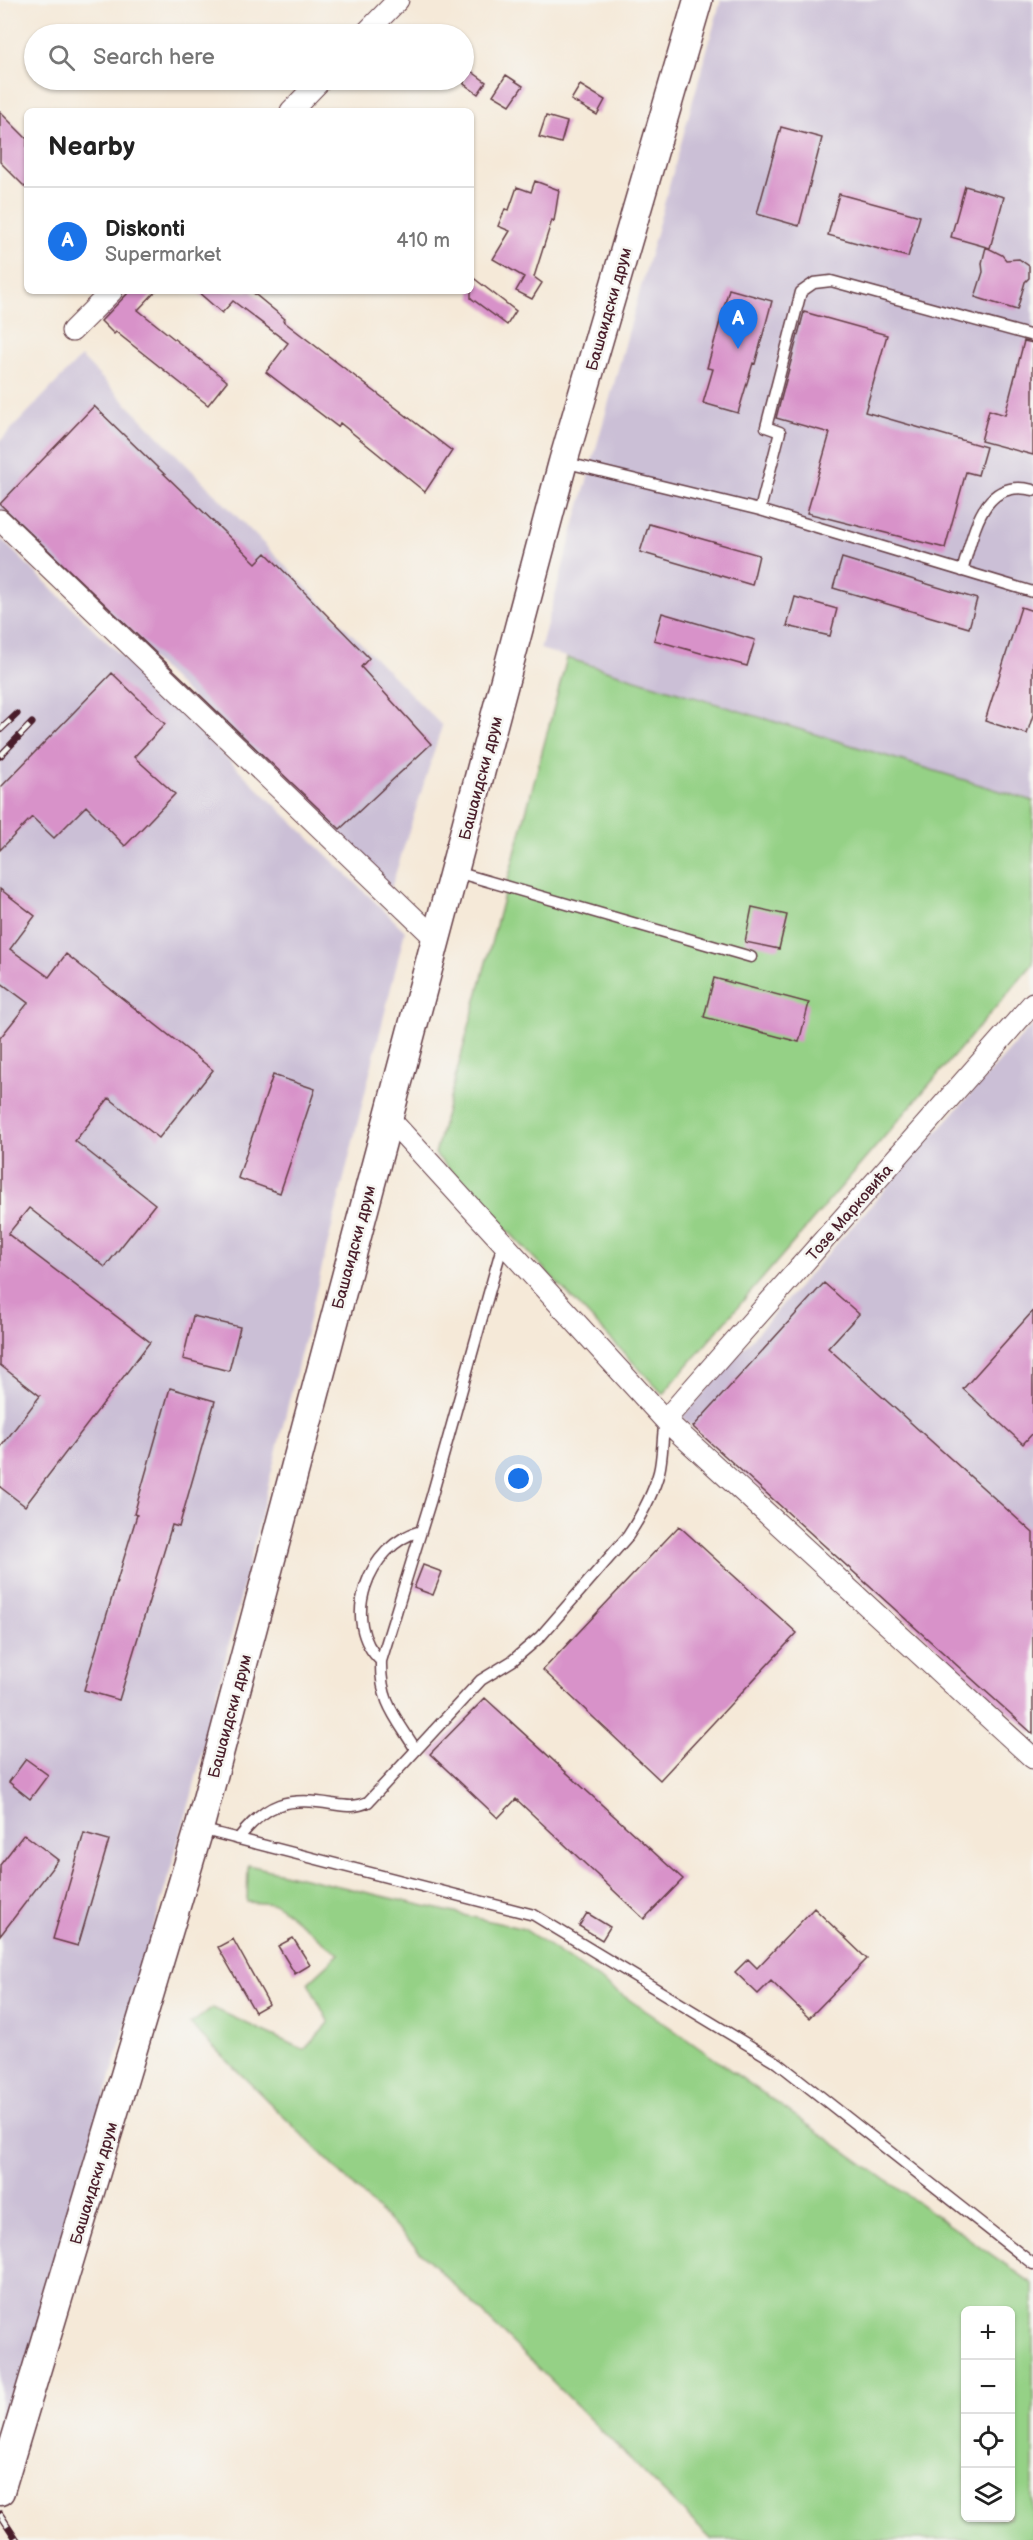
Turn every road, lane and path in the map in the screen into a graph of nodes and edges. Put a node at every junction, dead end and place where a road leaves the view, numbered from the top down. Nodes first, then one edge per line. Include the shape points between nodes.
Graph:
1 (398, 0) edge
2 (698, 0) edge
3 (375, 24) edge
4 (311, 90) edge
5 (294, 108) edge
6 (109, 294) edge
7 (72, 331) dead end
8 (1033, 336) edge
9 (563, 462) junction
10 (1033, 490) edge
11 (760, 510) junction
12 (0, 520) edge
13 (962, 571) junction
14 (1033, 592) edge
15 (455, 872) junction
16 (437, 940) junction
17 (751, 957) dead end
18 (1033, 1003) edge
19 (387, 1116) junction
20 (503, 1243) junction
21 (665, 1420) junction
22 (421, 1531) junction
23 (381, 1661) junction
24 (416, 1750) junction
25 (1033, 1758) edge
26 (199, 1829) junction
27 (238, 1839) junction
28 (1033, 2264) edge
29 (0, 2491) edge

1 - 3 street
2 - 9 street, Башаидски друм
4 - 5 street
6 - 7 street
8 - 11 lane via 831,280 814,283 801,291 766,427 780,432
9 - 11 lane
9 - 15 street, Башаидски друм
10 - 13 lane via 1011,488 989,501
11 - 13 lane
12 - 16 street
13 - 14 lane
15 - 16 street, Башаидски друм
15 - 17 lane
16 - 19 street, Башаидски друм
18 - 21 street, Тозе Марковића
19 - 20 street
19 - 26 street, Башаидски друм
20 - 21 street
20 - 22 lane
21 - 24 lane via 654,1487 628,1536 540,1637 481,1680
21 - 25 street
22 - 23 lane
22 - 23 lane via 397,1543 379,1560 366,1582 361,1610 365,1639
23 - 24 lane via 384,1698
24 - 27 lane via 368,1802 353,1808 305,1800 280,1803 253,1822
26 - 27 lane
26 - 29 street, Башаидски друм
27 - 28 lane via 534,1915 778,2063

